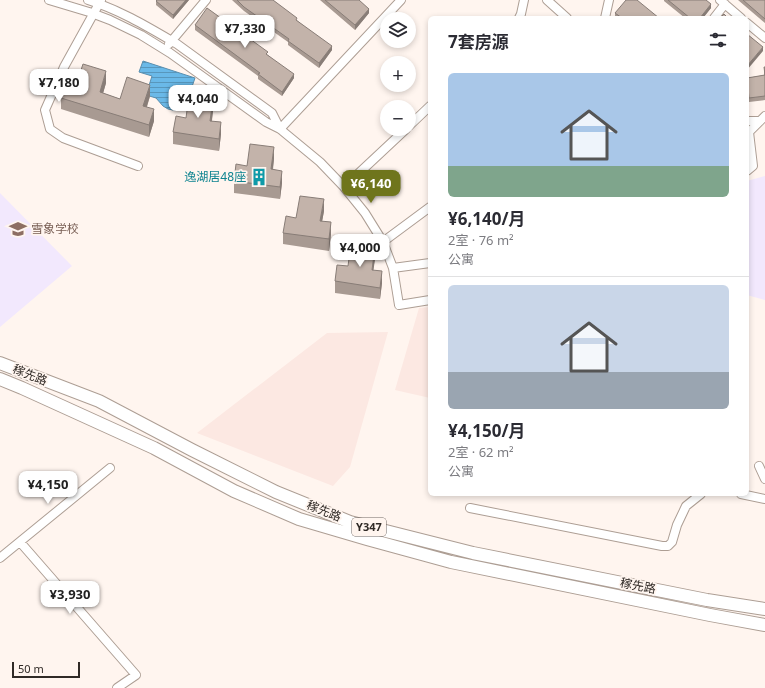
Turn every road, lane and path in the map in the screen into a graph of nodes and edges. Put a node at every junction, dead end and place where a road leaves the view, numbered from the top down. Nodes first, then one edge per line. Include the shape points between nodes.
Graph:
1 (49, 0) edge
2 (88, 0) edge
3 (206, 0) edge
4 (401, 0) edge
5 (524, 0) edge
6 (547, 0) edge
7 (610, 0) edge
8 (100, 2) edge
9 (722, 2) edge
10 (94, 13) junction
11 (520, 16) edge
12 (565, 16) edge
13 (606, 16) edge
14 (715, 16) edge
15 (739, 16) edge
16 (749, 25) edge
17 (765, 38) edge
18 (172, 41) junction
19 (165, 50) junction
20 (428, 108) edge
21 (416, 119) edge
22 (762, 119) edge
23 (749, 121) edge
24 (280, 129) junction
25 (749, 132) edge
26 (749, 132) edge
27 (399, 136) edge
28 (138, 166) dead end
29 (749, 169) edge
30 (344, 187) junction
31 (428, 208) edge
32 (383, 242) junction
33 (376, 248) edge
34 (428, 263) edge
35 (392, 268) junction
36 (428, 300) edge
37 (0, 362) edge
38 (0, 379) edge
39 (759, 466) dead end
40 (110, 468) dead end
41 (765, 479) edge
42 (699, 496) edge
43 (749, 496) edge
44 (765, 499) edge
45 (470, 508) dead end
46 (20, 542) junction
47 (0, 558) edge
48 (765, 609) edge
49 (765, 625) edge
50 (117, 688) edge

1 - 10 street
2 - 8 street
3 - 18 street
4 - 24 street
5 - 11 street
6 - 12 street
7 - 13 street
8 - 10 street
8 - 18 street
9 - 14 street
9 - 15 street
10 - 19 street
10 - 28 street via 64,67 45,110 50,129 64,138
16 - 17 street
18 - 19 street
18 - 24 street via 272,113
19 - 24 street via 266,122
20 - 21 street
22 - 23 street
22 - 25 street
24 - 30 street via 320,162
26 - 29 street via 753,166
27 - 30 street
30 - 32 street
31 - 32 street
32 - 33 street
32 - 35 street
34 - 35 street
35 - 36 street via 399,305
37 - 48 main road, 稼先路 / Y347 via 99,401 276,492 350,522 473,553 707,600
38 - 49 main road, 稼先路 / Y347 via 154,448 234,491 299,519 451,562
39 - 41 street
40 - 46 street
42 - 45 street via 686,506 672,542 668,546
43 - 44 street
46 - 47 street
46 - 50 street via 136,675

